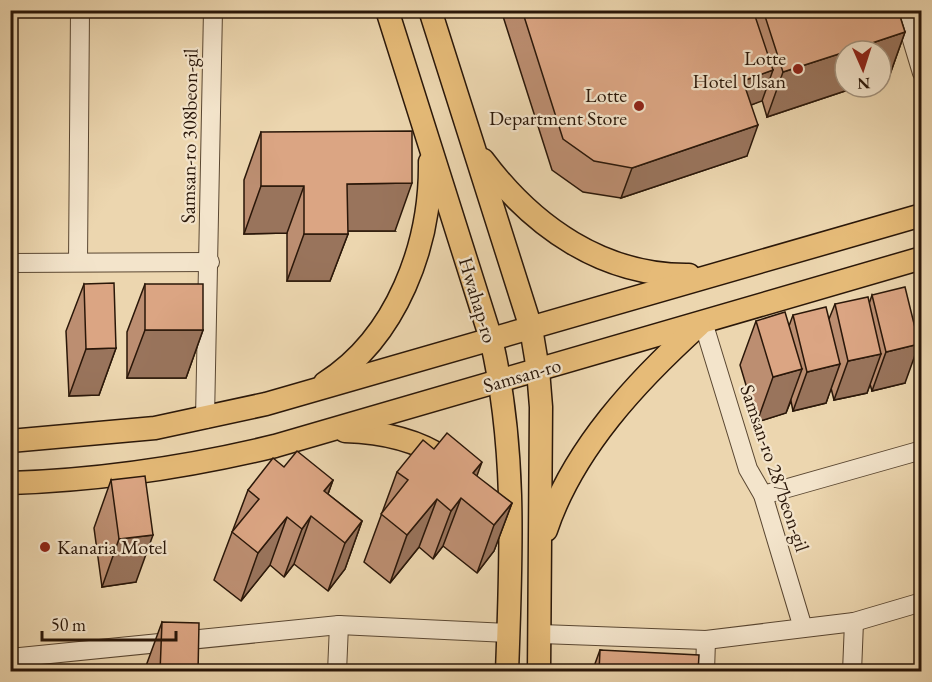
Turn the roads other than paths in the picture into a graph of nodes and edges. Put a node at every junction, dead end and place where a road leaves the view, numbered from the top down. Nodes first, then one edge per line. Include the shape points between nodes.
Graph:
1 (80, 10) edge
2 (213, 10) edge
3 (387, 10) edge
4 (430, 10) edge
5 (903, 10) edge
6 (921, 73) edge
7 (428, 139) junction
8 (473, 147) junction
9 (921, 215) edge
10 (921, 258) edge
11 (78, 262) junction
12 (210, 262) junction
13 (10, 263) edge
14 (721, 273) junction
15 (704, 321) junction
16 (531, 328) junction
17 (491, 339) junction
18 (538, 370) junction
19 (501, 381) junction
20 (305, 393) junction
21 (205, 419) junction
22 (326, 432) junction
23 (10, 441) edge
24 (921, 450) edge
25 (459, 471) edge
26 (10, 483) edge
27 (763, 495) junction
28 (489, 504) edge
29 (542, 542) junction
30 (510, 563) junction
31 (921, 602) edge
32 (854, 622) junction
33 (339, 625) junction
34 (803, 628) junction
35 (508, 633) junction
36 (540, 634) junction
37 (706, 640) junction
38 (10, 658) edge
39 (337, 672) edge
40 (507, 672) edge
41 (539, 672) edge
42 (705, 672) edge
43 (852, 672) edge

1 - 11 street
2 - 12 street, Samsan-ro 308beon-gil
3 - 7 main road, Hwahap-ro
4 - 8 main road
5 - 6 street
7 - 17 main road, Hwahap-ro
7 - 20 main road via 430,164 425,213 411,269 394,311 346,367
8 - 14 main road via 512,196 574,246 632,269 681,276
8 - 16 main road
9 - 14 main road
10 - 15 main road, Samsan-ro
11 - 12 street
11 - 13 street
12 - 21 street, Samsan-ro 308beon-gil
14 - 16 main road
15 - 18 main road, Samsan-ro
15 - 27 street, Samsan-ro 287beon-gil via 748,469
15 - 29 main road via 670,351 609,418 563,488
16 - 17 main road
16 - 18 main road
17 - 19 main road, Hwahap-ro
17 - 20 main road
18 - 19 main road, Samsan-ro
18 - 29 main road
19 - 22 main road, Samsan-ro
19 - 30 main road, Hwahap-ro via 511,518
20 - 21 main road
21 - 23 main road via 154,428
22 - 25 main road via 365,432 401,439 438,454
22 - 26 main road, Samsan-ro via 158,470
24 - 27 street
27 - 34 street, Samsan-ro 287beon-gil
28 - 30 main road via 503,534
29 - 36 main road
30 - 35 main road, Hwahap-ro
31 - 32 street
32 - 34 street
32 - 43 street
33 - 35 street
33 - 38 street
33 - 39 street
34 - 37 street
35 - 40 main road, Hwahap-ro
36 - 37 street
36 - 41 main road
37 - 42 street

